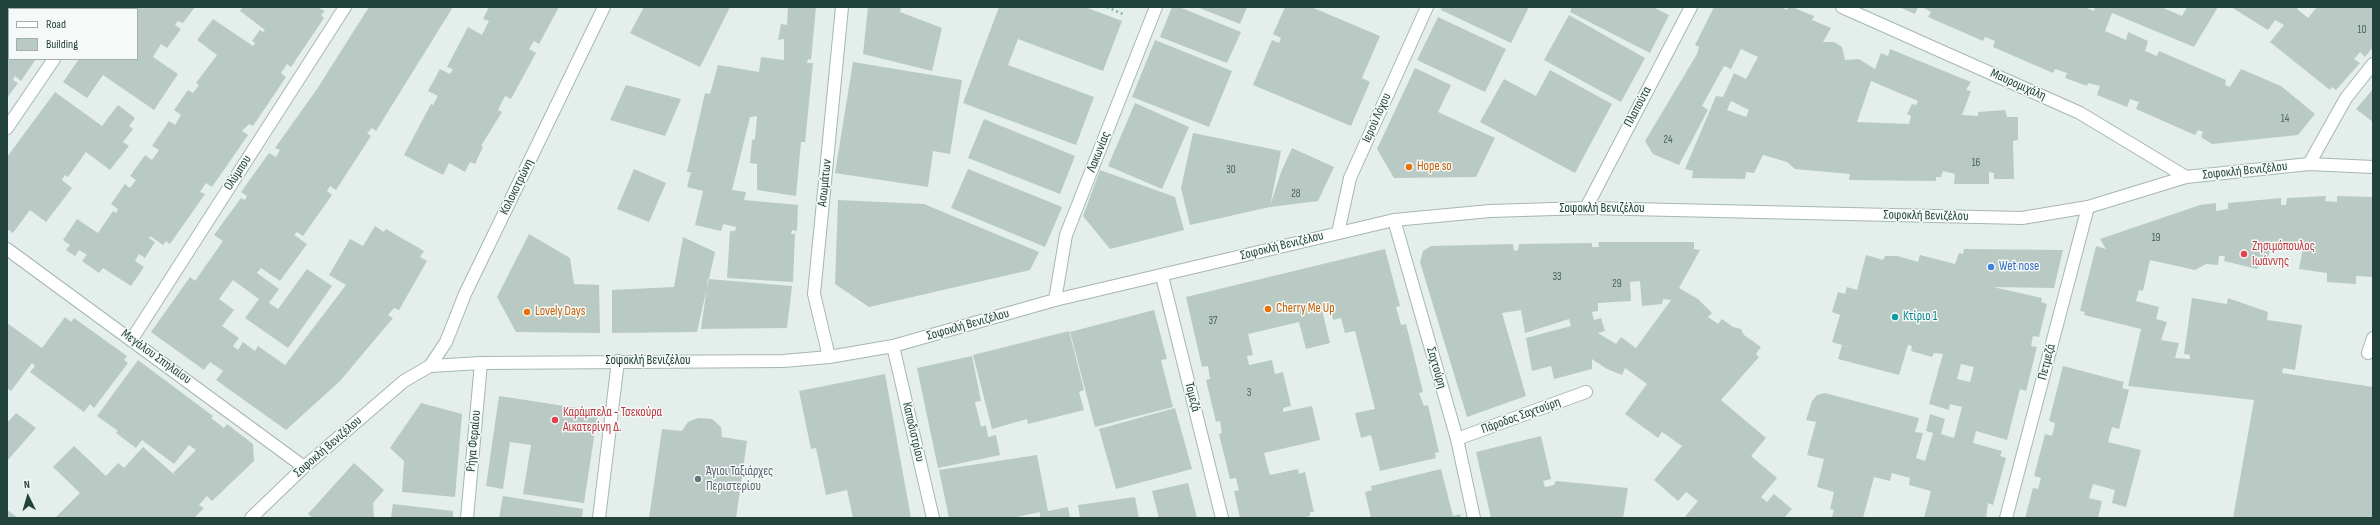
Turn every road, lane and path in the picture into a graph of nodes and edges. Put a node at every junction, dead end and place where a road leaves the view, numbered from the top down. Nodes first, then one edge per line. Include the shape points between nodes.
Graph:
1 (345, 7) edge
2 (604, 7) edge
3 (842, 7) edge
4 (1156, 7) edge
5 (1427, 7) edge
6 (1691, 7) edge
7 (1842, 7) edge
8 (53, 60) edge
9 (2373, 64) edge
10 (7, 128) edge
11 (2309, 164) junction
12 (2373, 167) edge
13 (2186, 177) junction
14 (2088, 207) junction
15 (1586, 208) junction
16 (1394, 220) junction
17 (1338, 233) junction
18 (7, 249) edge
19 (1162, 276) junction
20 (1055, 300) junction
21 (2373, 338) edge
22 (132, 339) junction
23 (893, 346) junction
24 (2368, 353) dead end
25 (829, 357) junction
26 (618, 361) junction
27 (481, 363) junction
28 (430, 366) junction
29 (1586, 392) dead end
30 (1457, 439) junction
31 (304, 467) junction
32 (252, 518) edge
33 (467, 518) edge
34 (599, 518) edge
35 (933, 518) edge
36 (1222, 518) edge
37 (1474, 518) edge
38 (2006, 518) edge

1 - 22 street, Ολύμπου
2 - 28 street, Κολοκοτρώνη via 468,287 446,342
3 - 25 street, Ασωμάτων via 814,294
4 - 20 street, Λακωνίας via 1066,235
5 - 17 street, Ιερού Λόχου via 1350,178
6 - 15 street, Πλαπούτα
7 - 13 street, Μαυρομιχάλη via 2080,113
8 - 10 street
9 - 11 street via 2346,98
11 - 12 street, Σοφοκλή Βενιζέλου
11 - 13 street, Σοφοκλή Βενιζέλου
13 - 14 street, Σοφοκλή Βενιζέλου
14 - 15 street, Σοφοκλή Βενιζέλου via 2022,218
14 - 38 street, Πετμεζά
15 - 16 street, Σοφοκλή Βενιζέλου via 1490,211
16 - 17 street, Σοφοκλή Βενιζέλου
16 - 30 street, Σαχτούρη
17 - 19 street, Σοφοκλή Βενιζέλου
18 - 22 street, Μεγάλου Σπηλαίου
19 - 20 street, Σοφοκλή Βενιζέλου
19 - 36 street, Τομεζά
20 - 23 street, Σοφοκλή Βενιζέλου
21 - 24 street
22 - 31 street, Μεγάλου Σπηλαίου
23 - 25 street, Σοφοκλή Βενιζέλου
23 - 35 street, Καποδιστρίου
25 - 26 street, Σοφοκλή Βενιζέλου via 783,361
26 - 27 street, Σοφοκλή Βενιζέλου
26 - 34 street
27 - 28 street, Σοφοκλή Βενιζέλου
27 - 33 street, Ρήγα Φεραίου
28 - 31 street, Σοφοκλή Βενιζέλου via 404,381
29 - 30 street, Πάροδος Σαχτούρη
30 - 37 street, Σαχτούρη
31 - 32 street, Σοφοκλή Βενιζέλου

